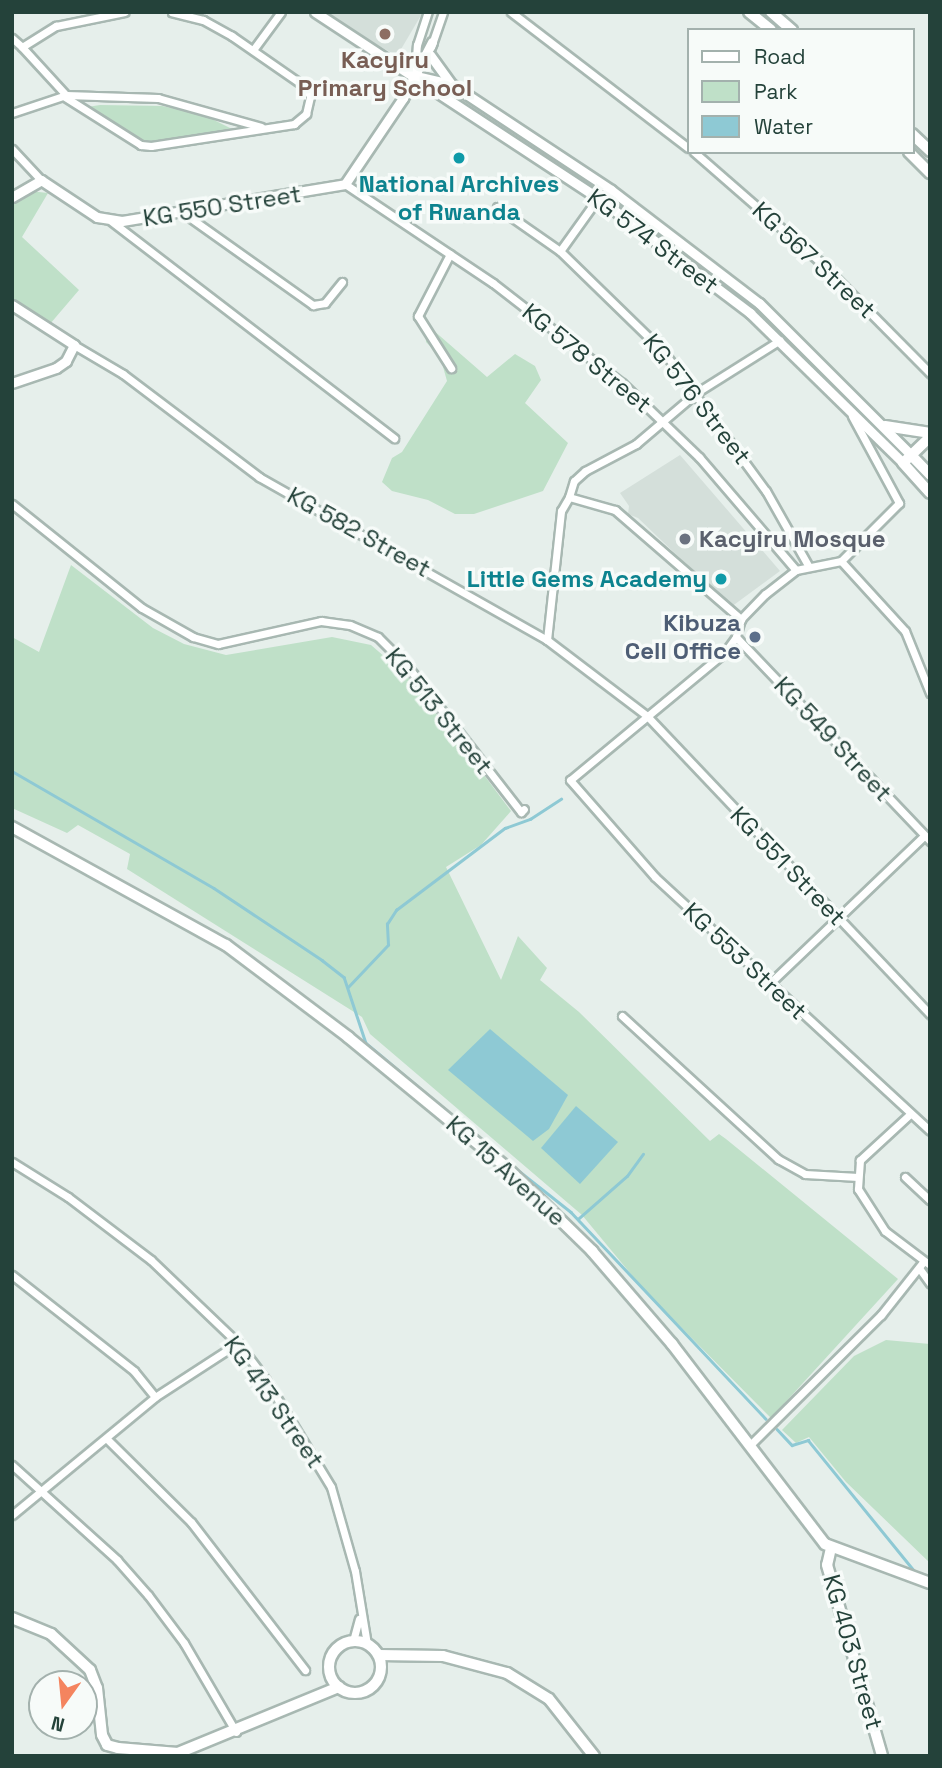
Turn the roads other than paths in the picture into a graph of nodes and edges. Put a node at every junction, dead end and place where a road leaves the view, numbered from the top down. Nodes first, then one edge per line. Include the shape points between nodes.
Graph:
1 (125, 12) edge
2 (172, 12) edge
3 (281, 12) edge
4 (315, 12) edge
5 (428, 12) edge
6 (443, 12) edge
7 (511, 12) edge
8 (749, 12) edge
9 (771, 12) edge
10 (769, 28) edge
11 (790, 28) edge
12 (12, 38) edge
13 (432, 42) junction
14 (22, 47) junction
15 (253, 50) junction
16 (430, 55) joint
17 (415, 76) junction
18 (452, 84) junction
19 (65, 96) junction
20 (12, 113) edge
21 (263, 128) junction
22 (914, 136) edge
23 (687, 147) edge
24 (12, 149) edge
25 (930, 151) edge
26 (696, 154) edge
27 (911, 154) edge
28 (930, 173) edge
29 (41, 180) junction
30 (345, 184) junction
31 (12, 197) edge
32 (598, 198) junction
33 (497, 207) dead end
34 (182, 212) junction
35 (111, 221) junction
36 (663, 230) junction
37 (654, 242) junction
38 (560, 251) junction
39 (450, 254) junction
40 (341, 282) dead end
41 (759, 303) junction
42 (12, 304) edge
43 (750, 313) junction
44 (780, 340) junction
45 (74, 345) junction
46 (451, 368) dead end
47 (930, 373) edge
48 (12, 383) edge
49 (696, 393) junction
50 (848, 407) junction
51 (664, 420) junction
52 (886, 426) junction
53 (930, 435) edge
54 (394, 438) dead end
55 (907, 459) junction
56 (925, 471) edge
57 (930, 493) edge
58 (569, 497) junction
59 (12, 504) edge
60 (841, 561) junction
61 (809, 567) junction
62 (796, 570) junction
63 (741, 619) junction
64 (736, 637) junction
65 (547, 640) junction
66 (930, 694) edge
67 (647, 716) junction
68 (524, 809) dead end
69 (12, 827) edge
70 (927, 839) edge
71 (838, 918) junction
72 (769, 984) junction
73 (930, 1014) edge
74 (622, 1016) dead end
75 (909, 1115) junction
76 (930, 1131) edge
77 (12, 1161) edge
78 (858, 1177) junction
79 (905, 1177) dead end
80 (930, 1200) edge
81 (924, 1265) edge
82 (12, 1275) edge
83 (930, 1283) edge
84 (238, 1343) junction
85 (155, 1397) junction
86 (108, 1440) junction
87 (751, 1444) junction
88 (12, 1465) edge
89 (43, 1490) junction
90 (12, 1515) edge
91 (831, 1548) junction
92 (930, 1583) edge
93 (360, 1614) junction
94 (12, 1618) edge
95 (353, 1641) junction
96 (367, 1644) junction
97 (379, 1655) junction
98 (404, 1656) junction
99 (381, 1669) junction
100 (304, 1670) dead end
101 (331, 1675) junction
102 (339, 1687) junction
103 (321, 1693) junction
104 (236, 1732) junction
105 (594, 1756) edge
106 (882, 1756) edge

1 - 14 street via 56,26
2 - 15 street via 203,20
3 - 15 street
4 - 17 street, KG 574 Street
5 - 17 street via 417,45
6 - 13 street
7 - 23 street
8 - 10 main road
9 - 11 main road
12 - 14 street
13 - 16 street
13 - 17 street
14 - 19 street
15 - 21 street via 310,96 306,114 295,124
16 - 18 street
17 - 18 street
17 - 30 street
17 - 32 street, KG 574 Street
18 - 36 street
19 - 20 street
19 - 21 street via 158,99
19 - 21 street via 141,145
22 - 25 main road
24 - 29 street
26 - 47 street, KG 567 Street via 819,261
27 - 28 main road
29 - 31 street
29 - 35 street, KG 550 Street
30 - 34 street, KG 550 Street
30 - 39 street, KG 578 Street
32 - 37 street, KG 574 Street
32 - 38 street
33 - 38 street, KG 576 Street
34 - 35 street, KG 550 Street
34 - 40 street via 313,305 325,303
35 - 54 street
36 - 37 street
36 - 41 street
37 - 43 street, KG 574 Street
38 - 49 street, KG 576 Street via 639,325
39 - 46 street via 418,316
39 - 51 street, KG 578 Street via 526,308
41 - 43 street
41 - 52 street
42 - 45 street
43 - 44 street, KG 574 Street
44 - 49 street
44 - 50 street, KG 574 Street
45 - 48 street via 66,361 56,368
45 - 65 street, KG 582 Street via 123,374 259,477
49 - 51 street
49 - 61 street, KG 576 Street via 766,491
50 - 55 street, KG 574 Street
50 - 60 street, KG 574 Street via 900,497 895,508
51 - 58 street via 636,444 585,471 574,481
51 - 62 street, KG 578 Street
52 - 53 main road
52 - 55 street
53 - 55 main road
55 - 56 main road
56 - 57 main road
58 - 63 street via 615,510
58 - 65 street via 561,512
59 - 68 street, KG 513 Street via 142,608 193,637 231,642 321,621 350,625 378,637 408,667 521,811
60 - 61 street
60 - 66 street via 905,631
61 - 62 street
62 - 63 street
63 - 64 street
64 - 67 street via 694,679
64 - 70 street, KG 549 Street
65 - 67 street, KG 582 Street
67 - 71 street, KG 551 Street
67 - 72 street, KG 553 Street via 569,780 655,877
69 - 87 main road, KG 15 Avenue via 162,908 289,989 505,1166 592,1251
70 - 71 street
71 - 72 street
71 - 73 street, KG 551 Street
72 - 75 street, KG 553 Street
74 - 78 street via 778,1159 805,1174
75 - 76 street, KG 553 Street
75 - 78 street via 860,1160
77 - 84 street, KG 413 Street via 151,1260
78 - 81 street via 858,1189 885,1231
79 - 80 street
81 - 83 street
81 - 87 street via 881,1315
82 - 85 street via 134,1371
84 - 85 street
84 - 93 street, KG 413 Street via 293,1420 331,1487 355,1570
85 - 86 street
86 - 89 street
86 - 100 street via 191,1522
87 - 91 main road, KG 15 Avenue via 811,1529
88 - 89 street
89 - 90 street
89 - 104 street via 148,1595 184,1643
91 - 92 main road, KG 15 Avenue
91 - 106 main road, KG 403 Street via 827,1565
93 - 95 street, KG 413 Street
93 - 96 street, KG 413 Street
94 - 104 main road via 51,1634 90,1671 107,1745 178,1753
95 - 96 main road
95 - 101 main road via 332,1655
96 - 97 main road
97 - 98 main road
97 - 99 main road
98 - 99 main road
98 - 105 main road via 462,1660 524,1681 558,1708
99 - 102 main road via 375,1684 363,1691
101 - 102 main road
101 - 103 main road
102 - 103 main road
103 - 104 main road

